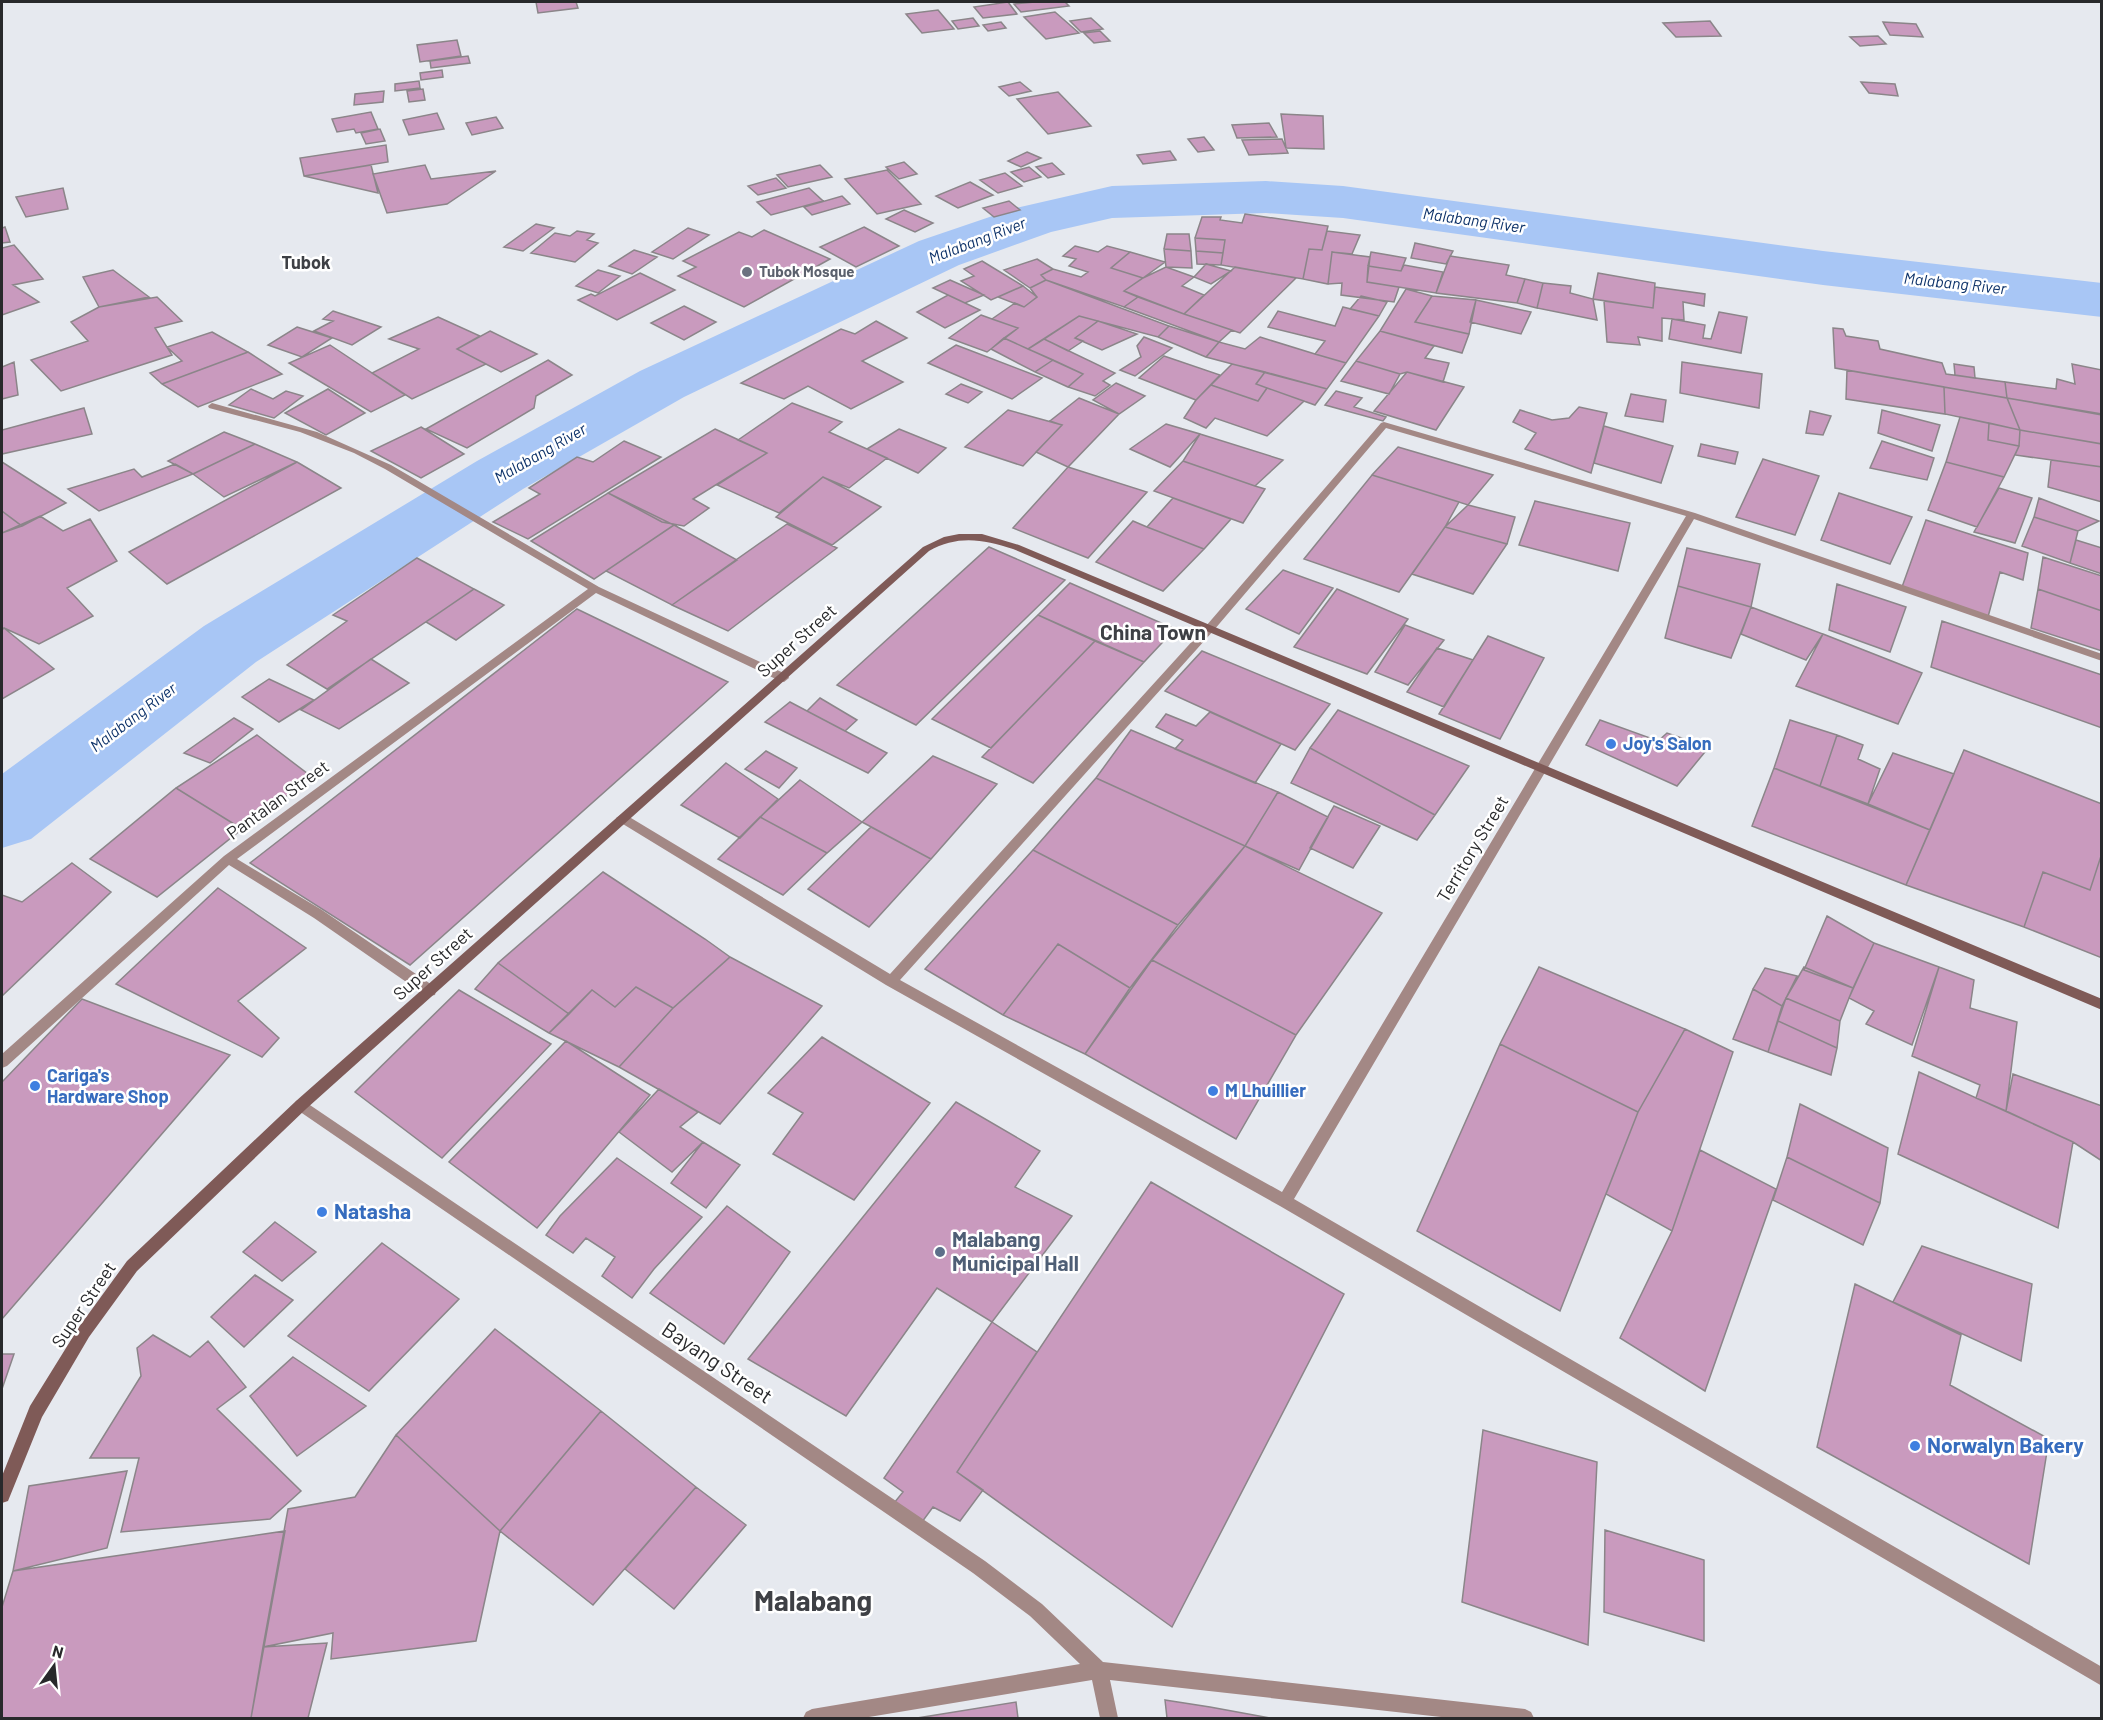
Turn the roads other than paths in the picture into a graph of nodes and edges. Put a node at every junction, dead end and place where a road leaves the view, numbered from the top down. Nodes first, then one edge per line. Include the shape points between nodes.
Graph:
1 (212, 406) dead end
2 (1692, 515) junction
3 (595, 589) junction
4 (1210, 628) junction
5 (2102, 658) edge
6 (784, 678) junction
7 (1542, 769) junction
8 (621, 818) junction
9 (228, 859) junction
10 (891, 981) junction
11 (430, 991) junction
12 (2102, 1005) edge
13 (2, 1062) edge
14 (301, 1105) junction
15 (1285, 1201) junction
16 (2, 1495) edge
17 (1099, 1671) junction
18 (2102, 1677) edge
19 (812, 1719) edge
20 (1109, 1719) edge
21 (1525, 1719) edge

1 - 3 street via 304,430 355,450
2 - 4 street via 1384,425
2 - 5 street
2 - 7 street, Territory Street
3 - 6 street
3 - 9 street, Pantalan Street
4 - 6 street, Super Street via 1009,544 970,536 938,541 926,549
4 - 7 street, Super Street
4 - 10 street
6 - 8 street, Super Street
7 - 12 street, Super Street
7 - 15 street, Territory Street
8 - 10 street
8 - 11 street, Super Street
9 - 11 street via 318,914
9 - 13 street, Pantalan Street
10 - 15 street
11 - 14 street, Super Street
14 - 16 street, Super Street via 132,1266 84,1332 36,1412
14 - 17 street, Bayang Street via 979,1567 1036,1610
15 - 18 street
17 - 19 street
17 - 20 street
17 - 21 street

